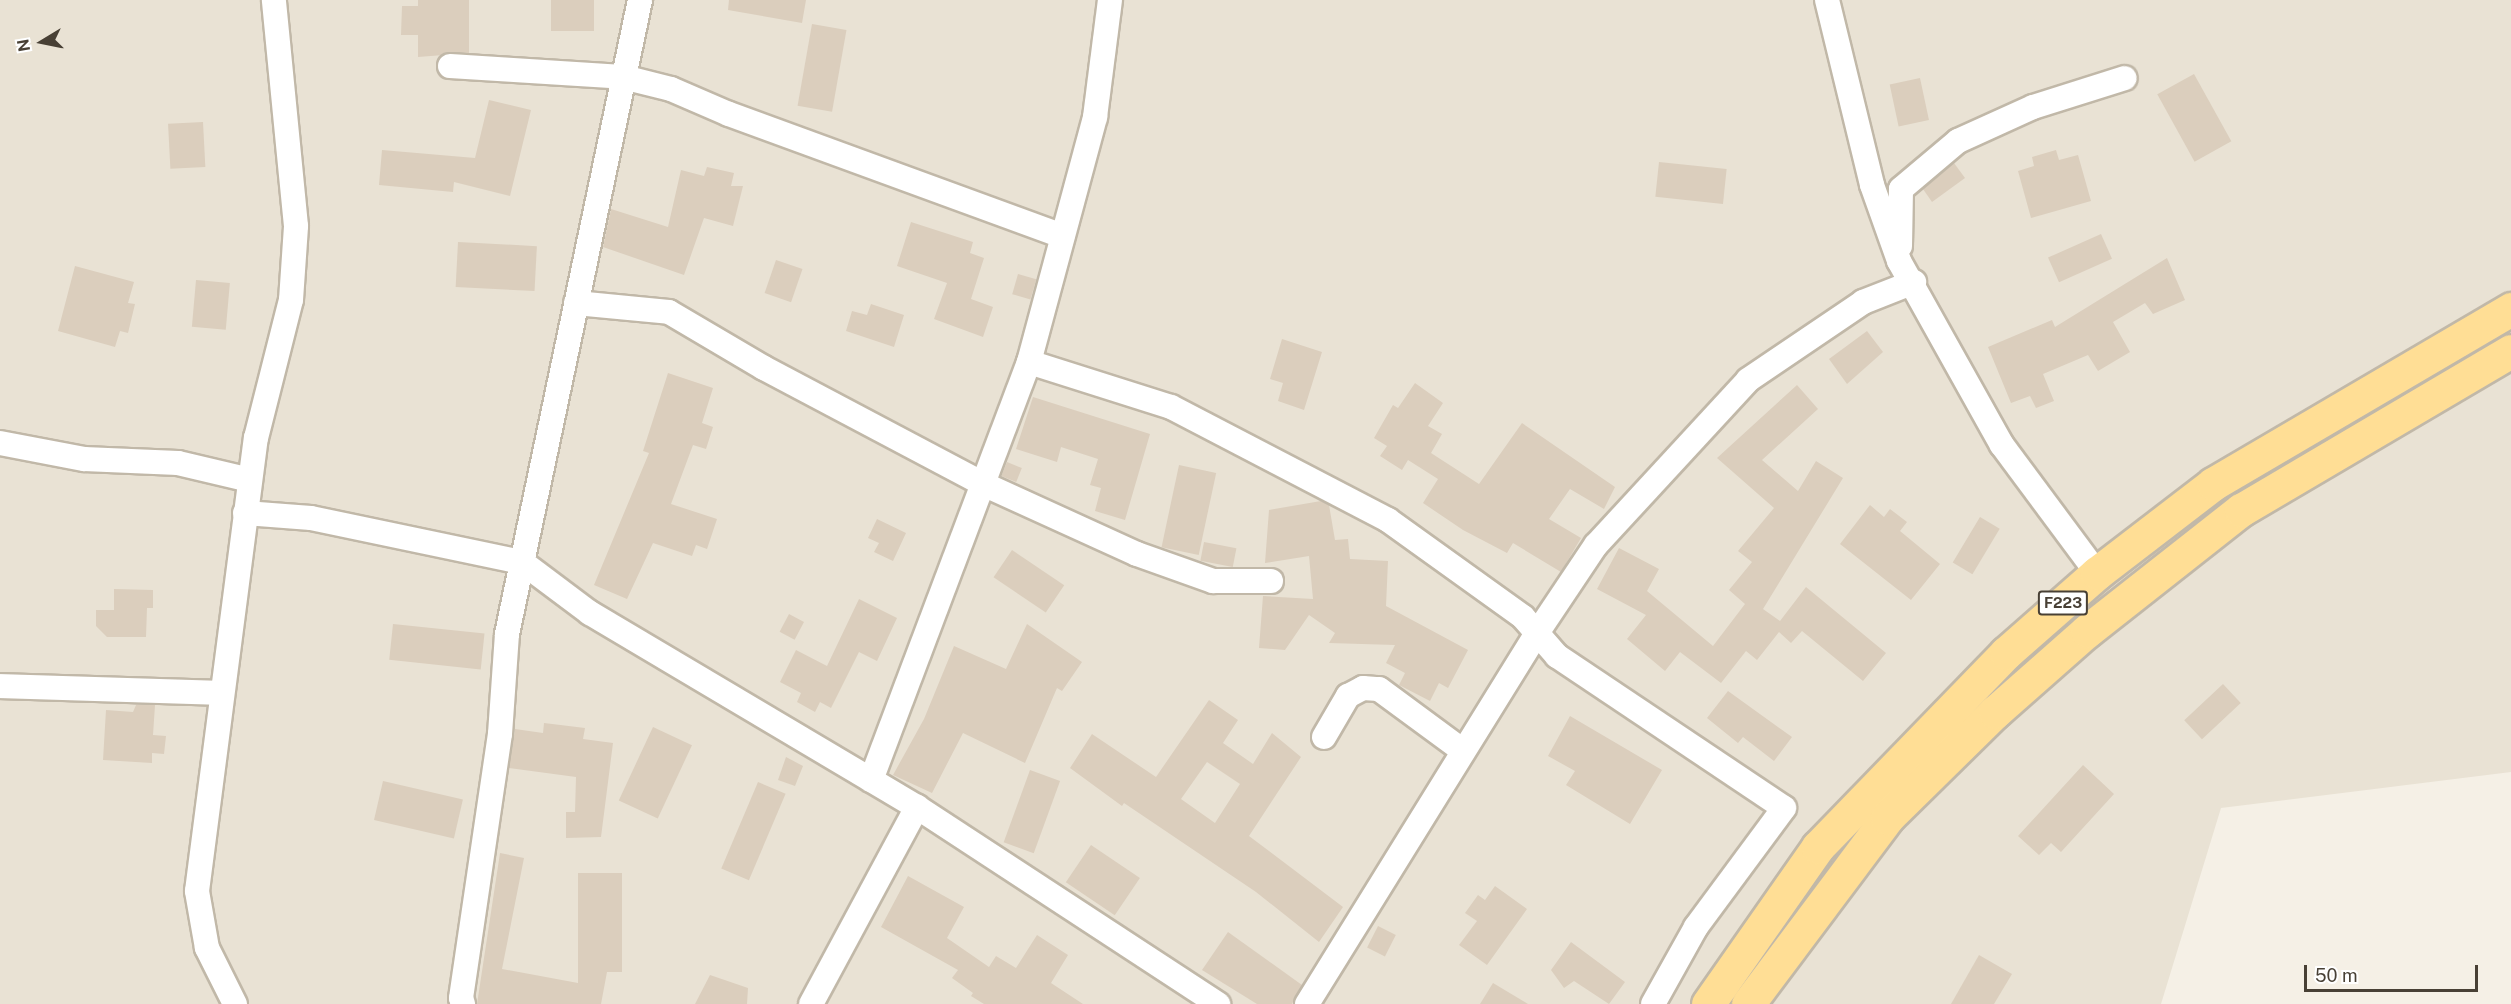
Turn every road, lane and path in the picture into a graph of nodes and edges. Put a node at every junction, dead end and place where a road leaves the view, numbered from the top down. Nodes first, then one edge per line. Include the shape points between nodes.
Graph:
1 (274, 0) edge
2 (640, 0) edge
3 (1110, 0) edge
4 (1827, 0) edge
5 (450, 66) dead end
6 (623, 77) junction
7 (2125, 78) dead end
8 (1062, 236) junction
9 (1899, 261) junction
10 (1914, 282) junction
11 (576, 303) junction
12 (2511, 309) edge
13 (2511, 351) edge
14 (1029, 362) junction
15 (0, 442) edge
16 (250, 480) junction
17 (981, 483) junction
18 (245, 513) junction
19 (522, 562) junction
20 (2097, 573) junction
21 (1271, 581) dead end
22 (1537, 633) junction
23 (0, 686) edge
24 (220, 693) junction
25 (1324, 737) dead end
26 (1463, 751) junction
27 (871, 780) junction
28 (916, 807) junction
29 (235, 1004) edge
30 (464, 1004) edge
31 (811, 1004) edge
32 (1218, 1004) edge
33 (1307, 1004) edge
34 (1653, 1004) edge
35 (1708, 1004) edge
36 (1748, 1004) edge

1 - 16 street via 296,226 291,300 256,438
2 - 6 street
3 - 8 street via 1095,117
4 - 9 street via 1872,185
5 - 6 street
6 - 8 street via 671,89
6 - 11 street
7 - 9 street via 2033,107 1958,141 1901,189
8 - 14 street
9 - 10 street
10 - 20 street via 2002,446
10 - 22 street via 1863,302 1823,333 1748,380 1596,546
11 - 17 street via 669,312 764,368
11 - 19 street
12 - 20 main road, F223 via 2213,484
13 - 36 main road, F223 via 2241,510 2087,631 1995,712 1887,818
14 - 17 street
14 - 22 street via 1171,407 1388,520 1523,617
15 - 16 street via 84,459 178,463
16 - 18 street
17 - 21 street via 1137,554 1213,581
17 - 27 street
18 - 19 street via 311,518
18 - 24 street
19 - 27 street via 590,613
19 - 30 street via 507,634 500,734 461,998
20 - 35 main road, F223 via 2006,653 1818,848
22 - 26 street
22 - 34 street via 1557,656 1784,808 1696,927
23 - 24 street
24 - 29 street via 197,891 207,948
25 - 26 street via 1348,696 1363,687 1379,689
26 - 33 street
27 - 28 street
28 - 31 street
28 - 32 street

